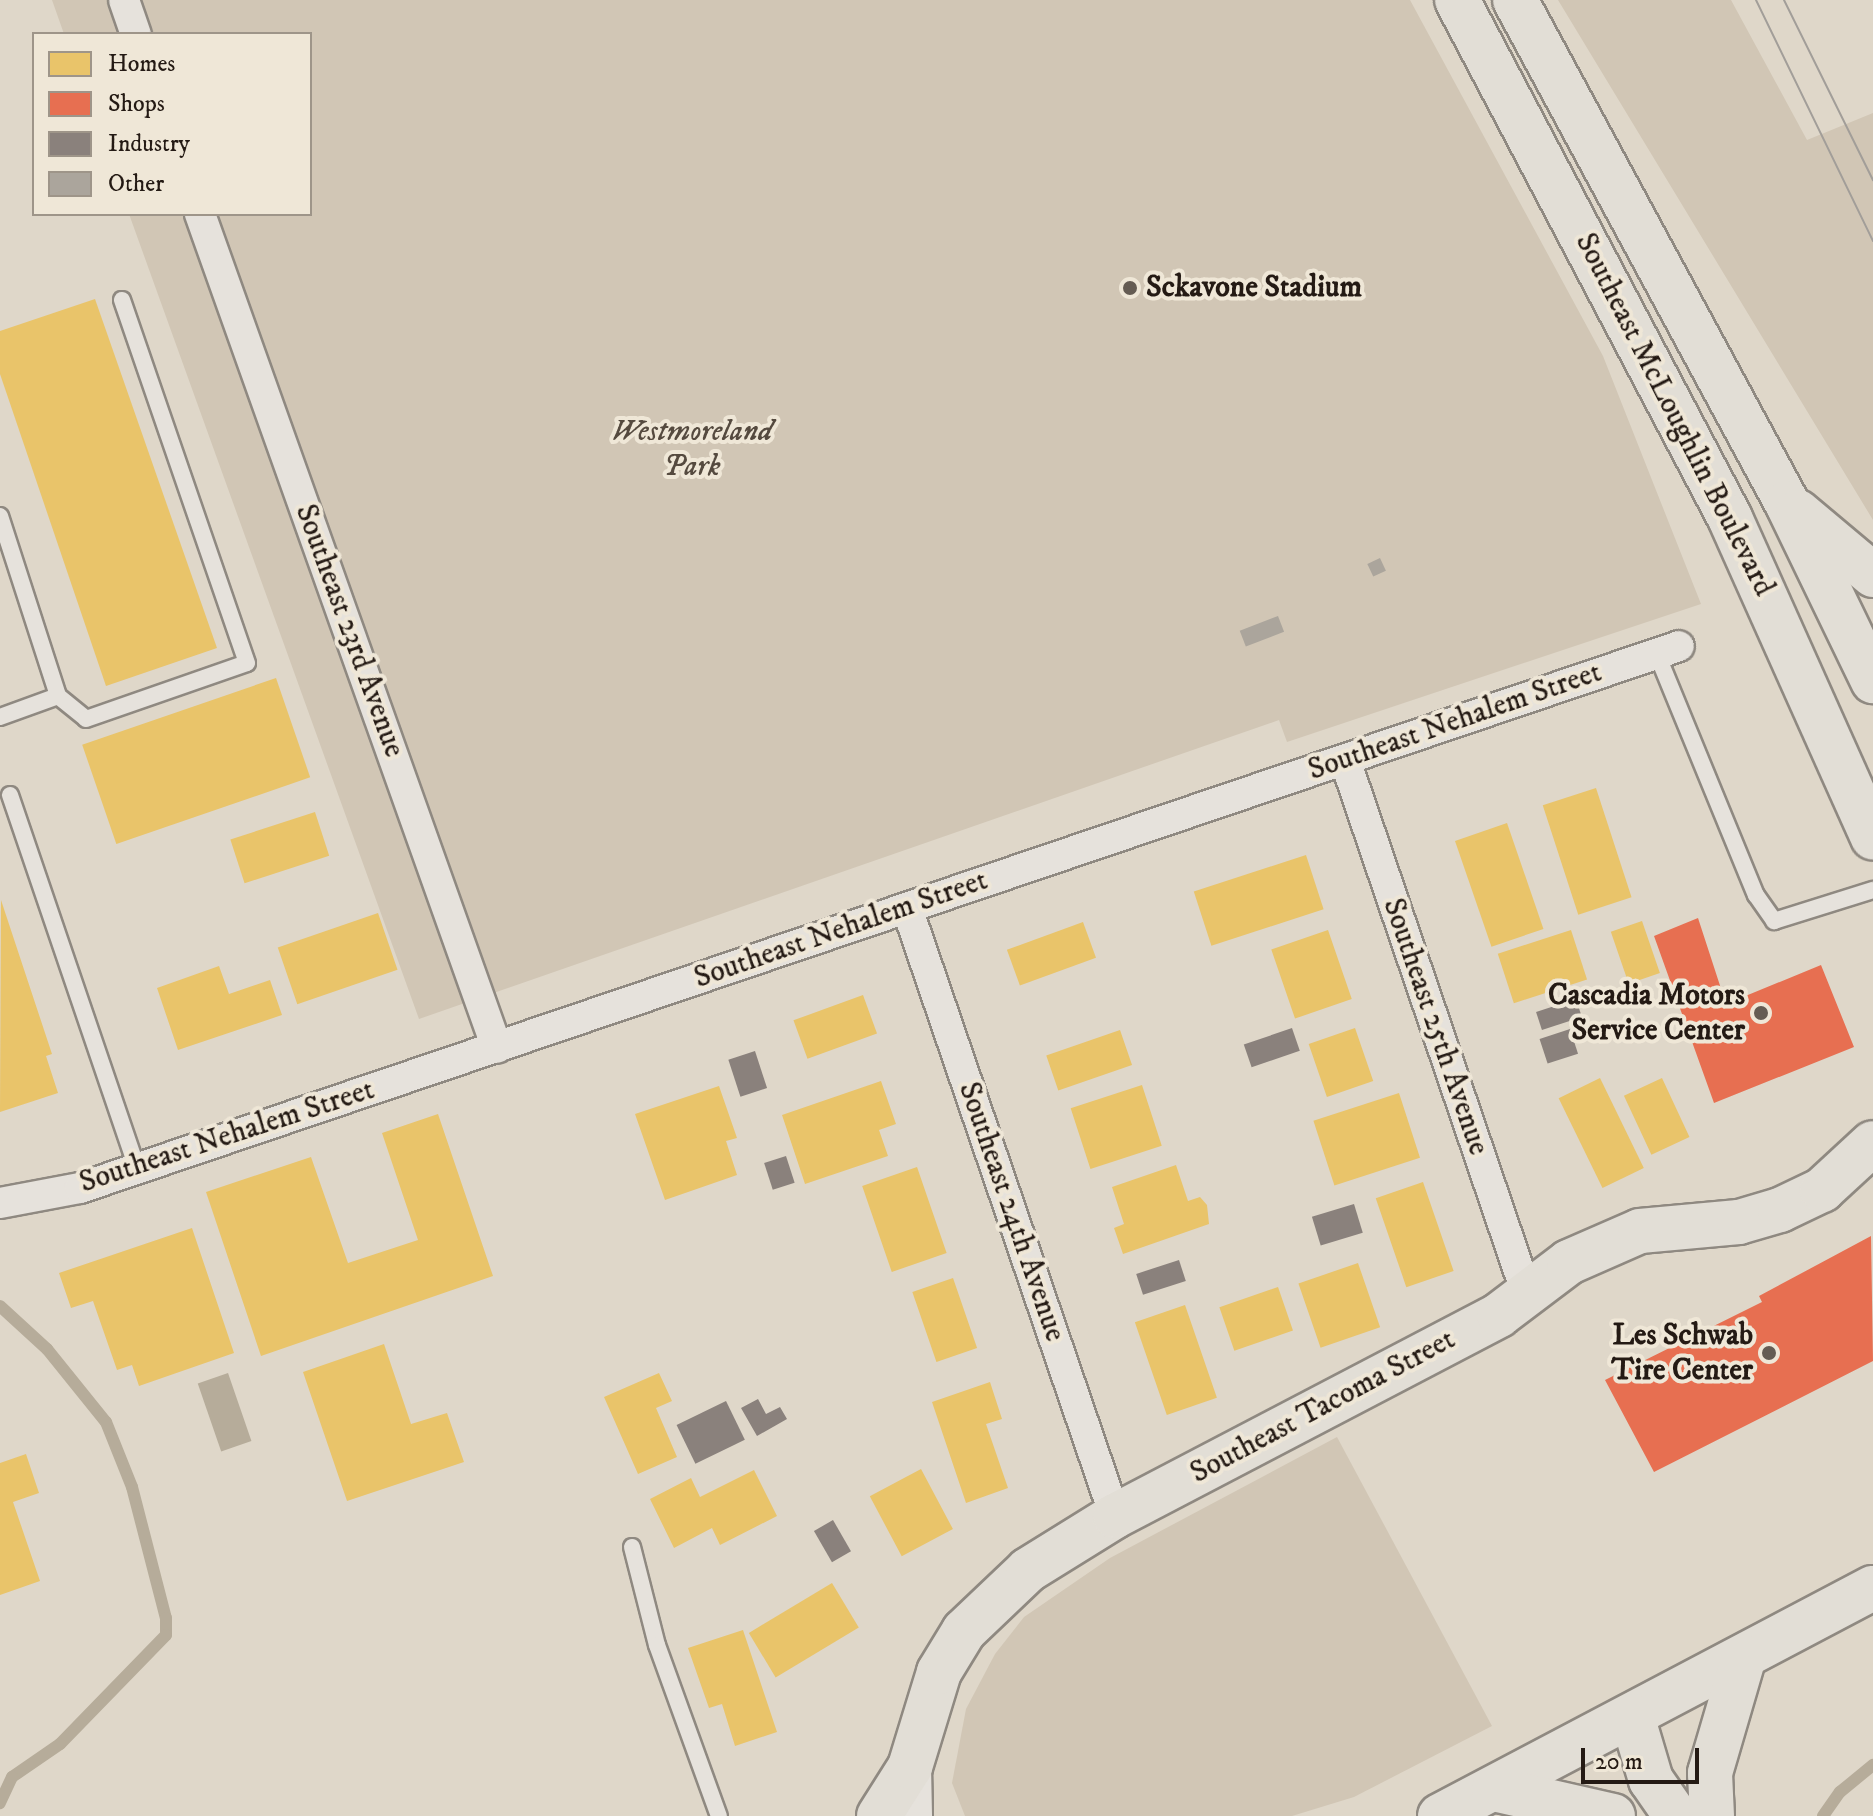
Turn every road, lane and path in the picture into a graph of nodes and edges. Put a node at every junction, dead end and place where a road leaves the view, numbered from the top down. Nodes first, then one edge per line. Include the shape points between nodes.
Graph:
1 (124, 0) edge
2 (1457, 0) edge
3 (1515, 0) edge
4 (135, 32) edge
5 (201, 216) edge
6 (122, 300) dead end
7 (1787, 503) junction
8 (0, 516) edge
9 (1873, 575) edge
10 (1668, 650) joint
11 (1873, 681) edge
12 (58, 696) junction
13 (0, 717) edge
14 (1345, 760) junction
15 (10, 795) dead end
16 (1873, 838) edge
17 (1873, 890) edge
18 (907, 908) junction
19 (497, 1048) junction
20 (1873, 1143) edge
21 (137, 1169) junction
22 (4, 1201) edge
23 (1527, 1294) junction
24 (1115, 1516) junction
25 (632, 1547) dead end
26 (1873, 1588) edge
27 (1744, 1657) junction
28 (1632, 1716) junction
29 (910, 1767) junction
30 (1494, 1789) junction
31 (719, 1816) edge
32 (879, 1816) edge
33 (911, 1816) edge
34 (1440, 1816) edge
35 (1613, 1816) edge
36 (1676, 1816) edge
37 (1712, 1816) edge

1 - 4 street
2 - 16 main road, Southeast McLoughlin Boulevard via 1730,518
3 - 7 main road, Southeast McLoughlin Boulevard
5 - 19 street, Southeast 23rd Avenue
6 - 12 lane via 247,663 86,719
7 - 9 main road
7 - 11 main road, Southeast McLoughlin Boulevard
8 - 12 lane
10 - 14 street, Southeast Nehalem Street
10 - 17 lane via 1756,895 1774,921
12 - 13 lane
14 - 18 street, Southeast Nehalem Street
14 - 23 street, Southeast 25th Avenue
15 - 21 lane
18 - 19 street, Southeast Nehalem Street
18 - 24 street, Southeast 24th Avenue
19 - 21 street, Southeast Nehalem Street
20 - 23 main road, Southeast Tacoma Street via 1822,1190 1780,1210 1739,1222 1640,1231 1569,1262
21 - 22 street, Southeast Nehalem Street via 80,1188
23 - 24 main road, Southeast Tacoma Street via 1499,1315
24 - 29 main road, Southeast Tacoma Street via 1028,1570 964,1631 923,1711
25 - 31 lane via 657,1645
26 - 27 main road
27 - 28 main road
27 - 37 main road via 1710,1773
28 - 30 main road
28 - 36 main road via 1651,1780
29 - 32 main road
29 - 33 street, Southeast Tacoma Street
30 - 34 main road
30 - 35 main road

